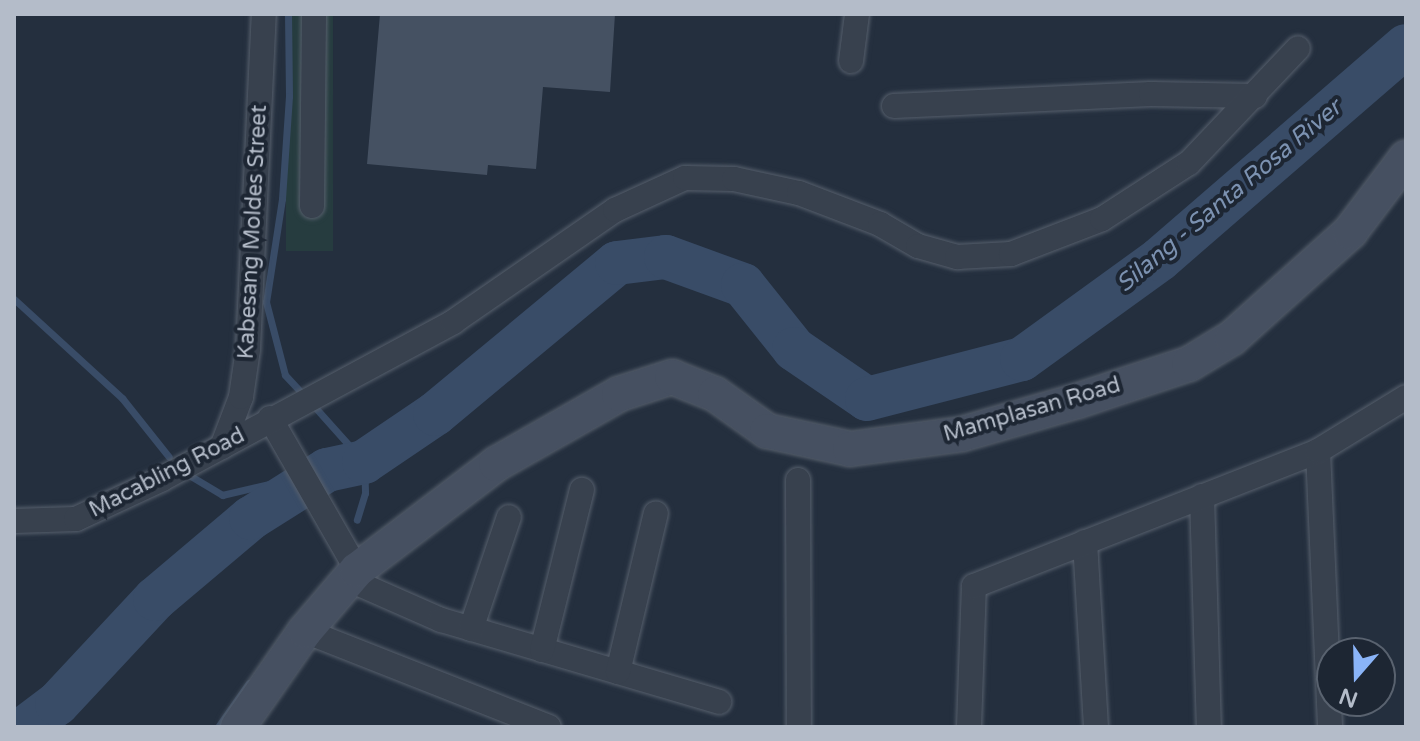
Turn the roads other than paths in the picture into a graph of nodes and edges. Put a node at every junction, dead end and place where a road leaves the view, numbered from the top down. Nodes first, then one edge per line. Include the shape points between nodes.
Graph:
1 (264, 14) edge
2 (314, 14) edge
3 (857, 14) edge
4 (1298, 48) dead end
5 (851, 61) dead end
6 (1255, 96) junction
7 (894, 106) dead end
8 (1406, 158) edge
9 (312, 206) dead end
10 (1406, 397) edge
11 (276, 427) junction
12 (222, 447) junction
13 (1318, 451) junction
14 (798, 480) dead end
15 (582, 490) dead end
16 (1202, 496) junction
17 (656, 513) dead end
18 (509, 517) dead end
19 (14, 521) edge
20 (1085, 542) junction
21 (352, 574) junction
22 (471, 629) junction
23 (305, 631) junction
24 (542, 650) junction
25 (618, 672) junction
26 (719, 702) dead end
27 (238, 727) edge
28 (549, 727) edge
29 (799, 727) edge
30 (969, 727) edge
31 (1096, 727) edge
32 (1209, 727) edge
33 (1330, 727) edge

1 - 12 street, Kabesang Moldes Street via 248,349 241,397
2 - 9 street
3 - 5 street
4 - 6 street, Macabling Road
6 - 7 street via 1151,94
6 - 11 street, Macabling Road via 1189,163 1102,219 1011,254 957,257 918,246 880,224 799,193 734,179 685,178 615,210 453,322
8 - 21 street, Mamplasan Road via 1350,232 1232,338 1189,364 962,434 850,449 767,431 715,394 672,377 619,394 496,464
10 - 13 street
11 - 12 street, Macabling Road
11 - 21 street
12 - 19 street, Macabling Road via 91,514
13 - 16 street
13 - 33 street
14 - 29 street
15 - 24 street
16 - 20 street
16 - 32 street
17 - 25 street
18 - 22 street
20 - 30 street via 974,586
20 - 31 street
21 - 22 street
21 - 23 street, Mamplasan Road
22 - 24 street
23 - 27 street, Mamplasan Road
23 - 28 street
24 - 25 street
25 - 26 street

